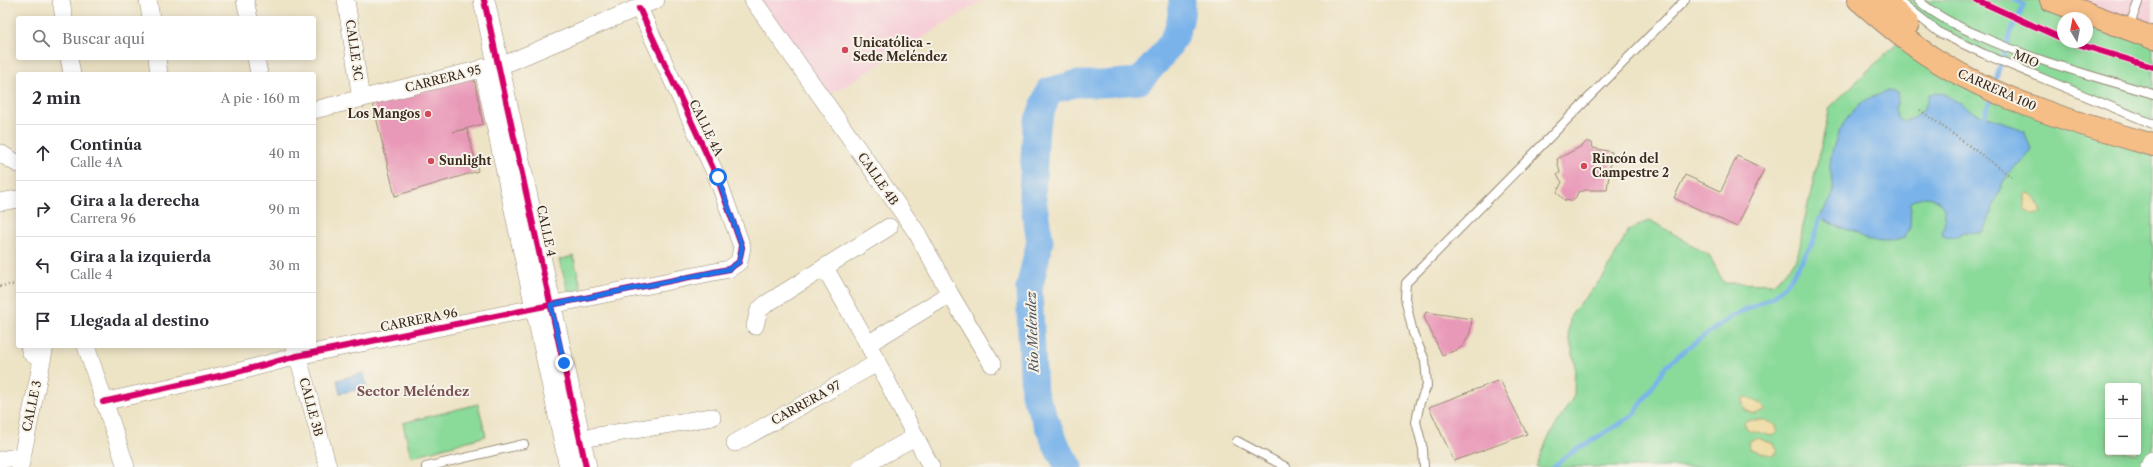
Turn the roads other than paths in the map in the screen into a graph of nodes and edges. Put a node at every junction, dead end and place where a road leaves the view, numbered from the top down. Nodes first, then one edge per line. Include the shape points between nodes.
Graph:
1 (61, 0) edge
2 (148, 0) edge
3 (245, 0) edge
4 (346, 0) edge
5 (470, 0) edge
6 (484, 0) edge
7 (656, 0) edge
8 (753, 0) edge
9 (1685, 0) edge
10 (1859, 0) edge
11 (1882, 0) edge
12 (1898, 0) edge
13 (1918, 0) edge
14 (2051, 0) edge
15 (2139, 0) edge
16 (639, 8) junction
17 (64, 16) edge
18 (151, 16) edge
19 (249, 16) edge
20 (2129, 29) junction
21 (2153, 38) edge
22 (70, 60) edge
23 (157, 60) edge
24 (256, 60) edge
25 (492, 66) junction
26 (72, 72) edge
27 (159, 72) edge
28 (259, 72) edge
29 (2153, 94) edge
30 (361, 99) junction
31 (316, 110) edge
32 (2153, 124) edge
33 (2146, 143) edge
34 (0, 153) edge
35 (16, 163) edge
36 (16, 199) edge
37 (0, 202) edge
38 (890, 227) dead end
39 (739, 262) joint
40 (825, 268) junction
41 (950, 294) junction
42 (543, 306) junction
43 (755, 326) dead end
44 (868, 344) junction
45 (316, 347) edge
46 (29, 348) edge
47 (87, 348) edge
48 (312, 348) edge
49 (296, 351) edge
50 (43, 353) edge
51 (877, 364) junction
52 (992, 364) dead end
53 (103, 402) junction
54 (712, 416) dead end
55 (915, 437) junction
56 (572, 440) junction
57 (1237, 441) dead end
58 (734, 443) dead end
59 (524, 444) dead end
60 (0, 460) edge
61 (21, 462) edge
62 (2153, 462) edge
63 (126, 467) edge
64 (328, 467) edge
65 (426, 467) edge
66 (570, 467) edge
67 (586, 467) edge
68 (861, 467) edge
69 (931, 467) edge
70 (1286, 467) edge
71 (1424, 467) edge
72 (2151, 467) edge

1 - 17 street
2 - 18 street
3 - 19 street
4 - 30 street, CALLE 3C
5 - 25 street, CALLE 4
6 - 25 street, CALLE 4
7 - 16 street, CARRERA 95
8 - 41 street, CALLE 4B via 917,233
9 - 71 lane via 1406,283 1405,298 1413,333 1424,360 1427,386 1420,402 1416,422 1424,449
10 - 33 main road, CARRERA 100 via 1902,38 1971,81 2021,103 2112,135
11 - 33 main road via 1906,23 1937,46 1977,69 2027,91 2117,124
12 - 32 lane, MIO via 1946,36 2037,77
13 - 29 lane, MIO via 1954,25 1994,43 2041,61
14 - 20 main road
15 - 20 lane
16 - 25 street, CARRERA 95
16 - 39 street, CALLE 4A via 718,177 742,247
20 - 21 main road
22 - 26 street
23 - 27 street
24 - 28 street
25 - 30 street, CARRERA 95
25 - 42 street, CALLE 4
30 - 31 street, CARRERA 95
34 - 35 street
36 - 37 street
38 - 40 street
39 - 42 street, CARRERA 96 via 729,269
40 - 43 street via 766,304 759,310
40 - 44 street
41 - 44 street
41 - 52 street, CALLE 4B
42 - 45 street, CARRERA 96
42 - 56 street, CALLE 4
44 - 51 street
46 - 50 street via 31,352
47 - 53 street
48 - 49 street, CARRERA 96
49 - 53 street, CARRERA 96 via 237,372
49 - 64 street, CALLE 3B
50 - 61 street, CALLE 3
51 - 55 street
51 - 58 street, CARRERA 97
53 - 63 street
54 - 56 street
55 - 68 street
55 - 69 street
56 - 66 street, CALLE 4
56 - 67 street, CALLE 4
57 - 70 lane
59 - 65 lane
60 - 61 street
62 - 72 street

